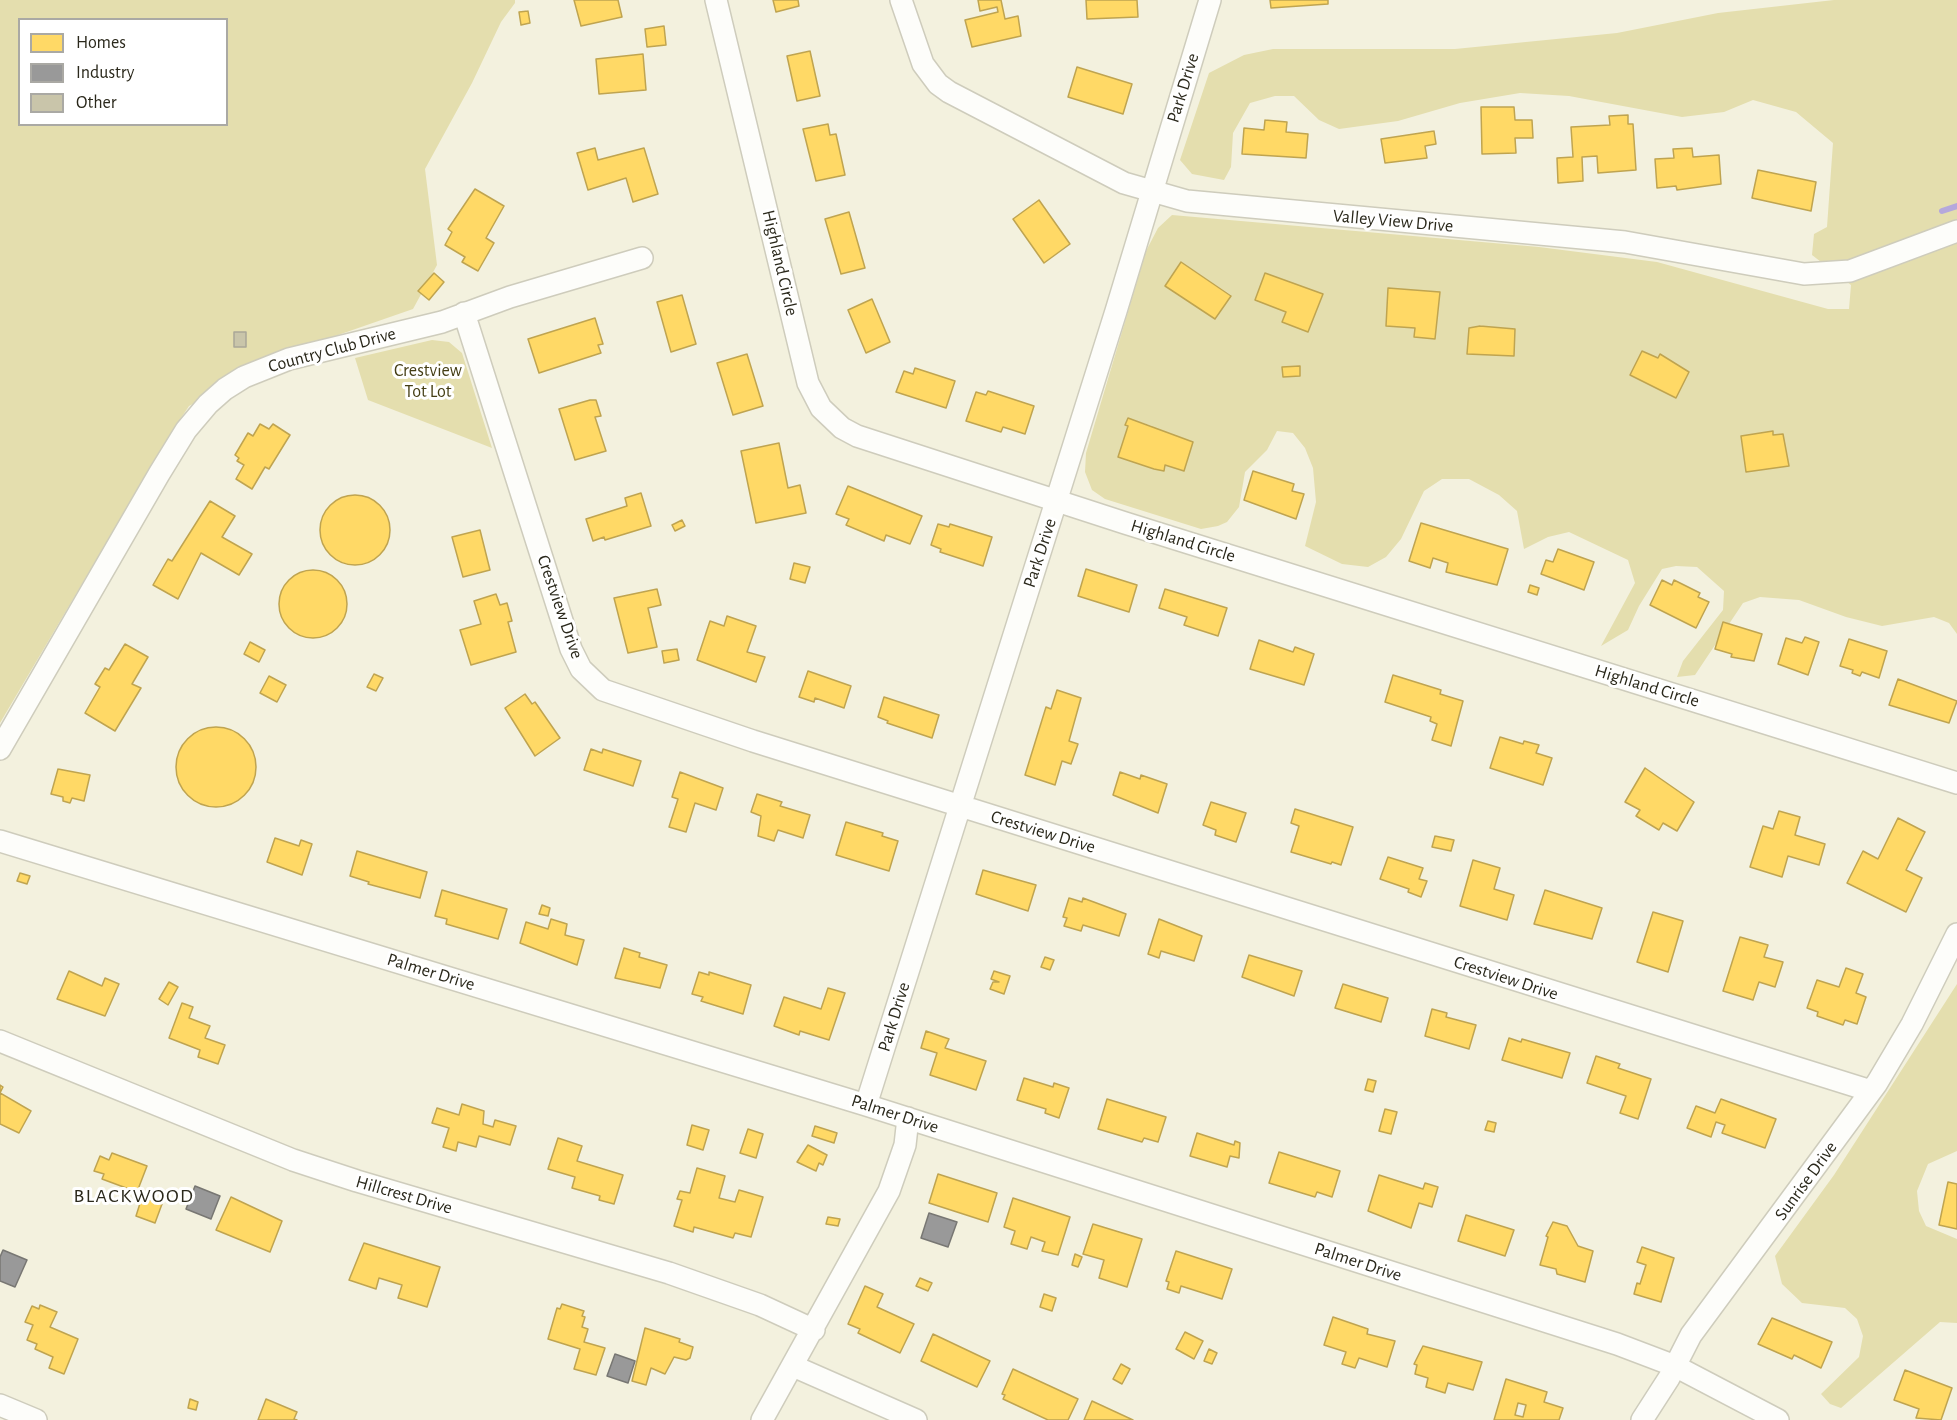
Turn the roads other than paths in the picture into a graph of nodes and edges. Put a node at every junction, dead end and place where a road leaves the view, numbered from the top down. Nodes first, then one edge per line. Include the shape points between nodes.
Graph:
1 (716, 0) edge
2 (901, 0) edge
3 (1210, 0) edge
4 (1151, 192) junction
5 (1957, 231) edge
6 (642, 258) dead end
7 (464, 313) junction
8 (1057, 501) junction
9 (0, 749) edge
10 (1957, 783) edge
11 (960, 807) junction
12 (0, 841) edge
13 (1957, 934) edge
14 (0, 1041) edge
15 (1871, 1091) junction
16 (866, 1105) junction
17 (908, 1118) junction
18 (814, 1329) junction
19 (793, 1366) junction
20 (1675, 1366) junction
21 (0, 1405) edge
22 (36, 1420) edge
23 (762, 1420) edge
24 (916, 1420) edge
25 (1642, 1420) edge
26 (1778, 1420) edge

1 - 8 street, Highland Circle via 808,383 821,408 857,436
2 - 4 street, Valley View Drive via 920,58 938,84 1124,183
3 - 4 street, Park Drive
4 - 5 street, Valley View Drive via 1215,206 1624,242 1804,274 1850,271
4 - 8 street, Park Drive
6 - 7 street, Country Club Drive
7 - 9 street, Country Club Drive via 265,367 244,376 208,404 186,430 159,474
7 - 11 street, Crestview Drive via 571,649 594,683 616,696
8 - 10 street, Highland Circle
8 - 11 street, Park Drive
11 - 15 street, Crestview Drive
11 - 16 street, Park Drive
12 - 16 street, Palmer Drive
13 - 15 street, Sunrise Drive via 1908,1033
14 - 18 street, Hillcrest Drive via 312,1167 679,1276
15 - 20 street, Sunrise Drive via 1702,1319
16 - 17 street, Palmer Drive
17 - 18 street via 905,1145 889,1191
17 - 20 street, Palmer Drive via 1617,1344
18 - 19 street
19 - 23 street
19 - 24 street
20 - 25 street, Sunrise Drive
20 - 26 street, Palmer Drive
21 - 22 street

